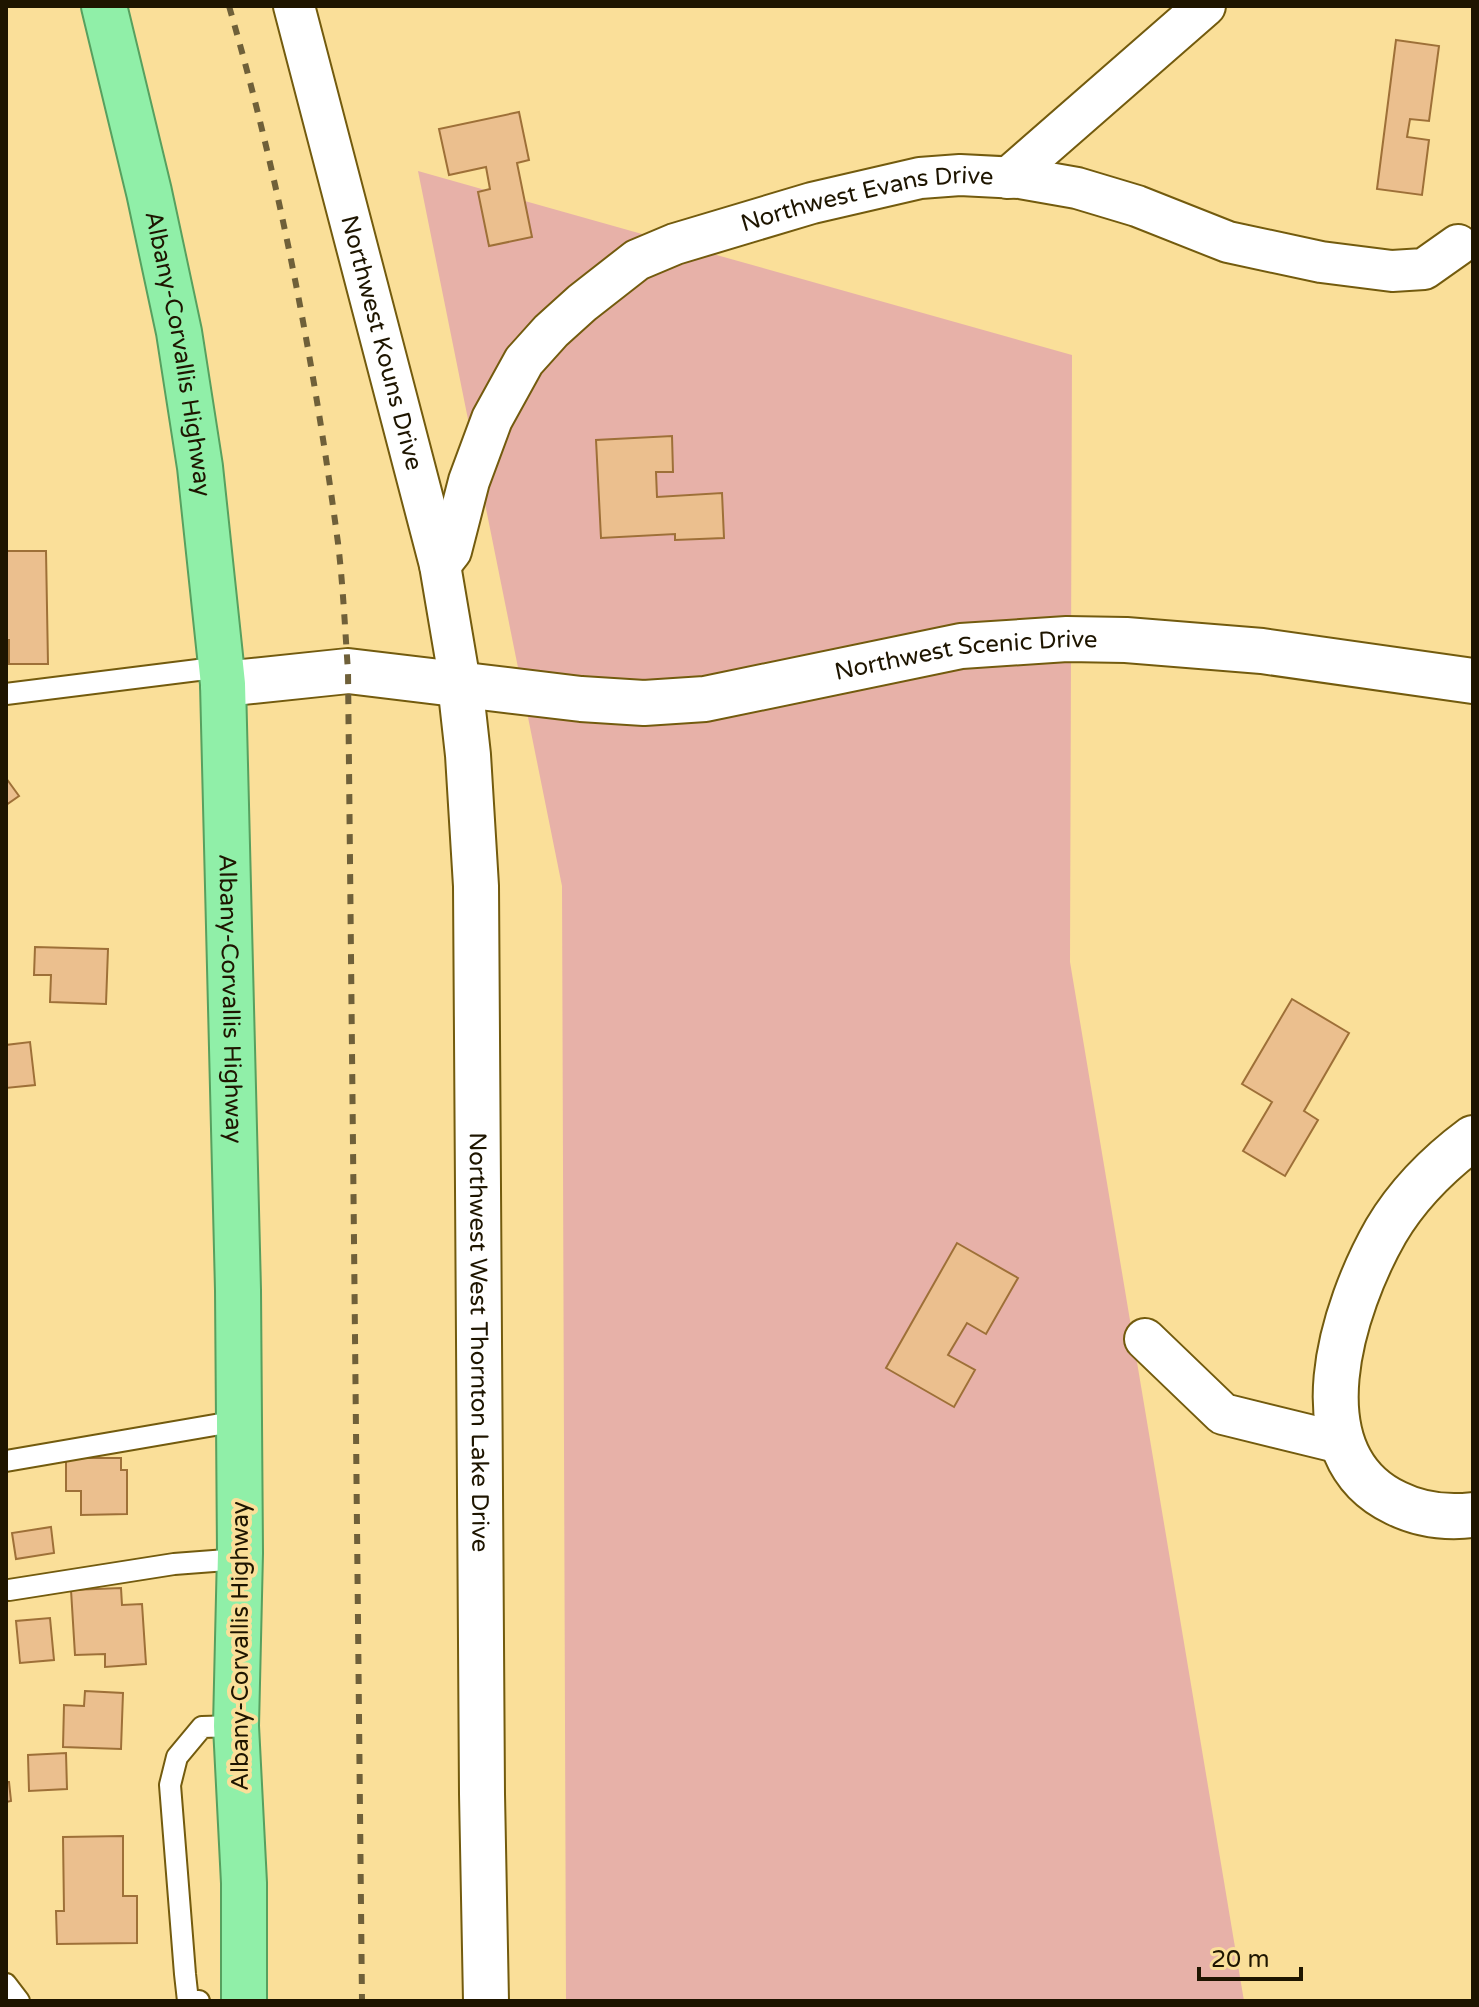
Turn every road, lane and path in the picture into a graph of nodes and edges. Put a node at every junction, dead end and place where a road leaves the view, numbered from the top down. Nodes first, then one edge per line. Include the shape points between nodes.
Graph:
1 (104, 6) edge
2 (294, 6) edge
3 (1205, 6) edge
4 (1008, 178) junction
5 (1458, 245) dead end
6 (440, 565) junction
7 (222, 676) junction
8 (1473, 681) edge
9 (460, 683) junction
10 (6, 694) edge
11 (1473, 1138) edge
12 (1145, 1339) dead end
13 (238, 1421) junction
14 (1341, 1443) junction
15 (6, 1461) edge
16 (1473, 1515) edge
17 (240, 1559) junction
18 (9, 1590) dead end
19 (236, 1726) junction
20 (6, 1984) edge
21 (19, 2001) edge
22 (187, 2001) edge
23 (199, 2001) edge
24 (244, 2001) edge
25 (486, 2001) edge

1 - 7 highway, Albany-Corvallis Highway via 179,332 200,467
2 - 6 street, Northwest Kouns Drive
3 - 4 street
4 - 5 street, Northwest Evans Drive via 1077,188 1228,242 1321,262 1392,271 1424,269
4 - 6 street, Northwest Evans Drive via 920,178 796,207 637,260 551,331 519,369 492,419 451,551
6 - 9 street, Northwest Kouns Drive
7 - 9 street, Northwest Scenic Drive via 348,671
7 - 10 lane
7 - 13 highway, Albany-Corvallis Highway
8 - 9 street, Northwest Scenic Drive via 1262,651 1067,639 961,646 705,699 581,699
9 - 25 street, Northwest West Thornton Lake Drive via 476,886
11 - 14 street via 1415,1189 1386,1231 1364,1277 1348,1318 1337,1376 1335,1413
12 - 14 street via 1223,1414
13 - 15 lane
13 - 17 highway, Albany-Corvallis Highway
14 - 16 street via 1356,1474 1379,1495 1411,1510
17 - 18 lane
17 - 19 highway, Albany-Corvallis Highway
19 - 22 lane via 202,1727 177,1757 170,1785
19 - 24 highway, Albany-Corvallis Highway
20 - 21 lane
22 - 23 lane

